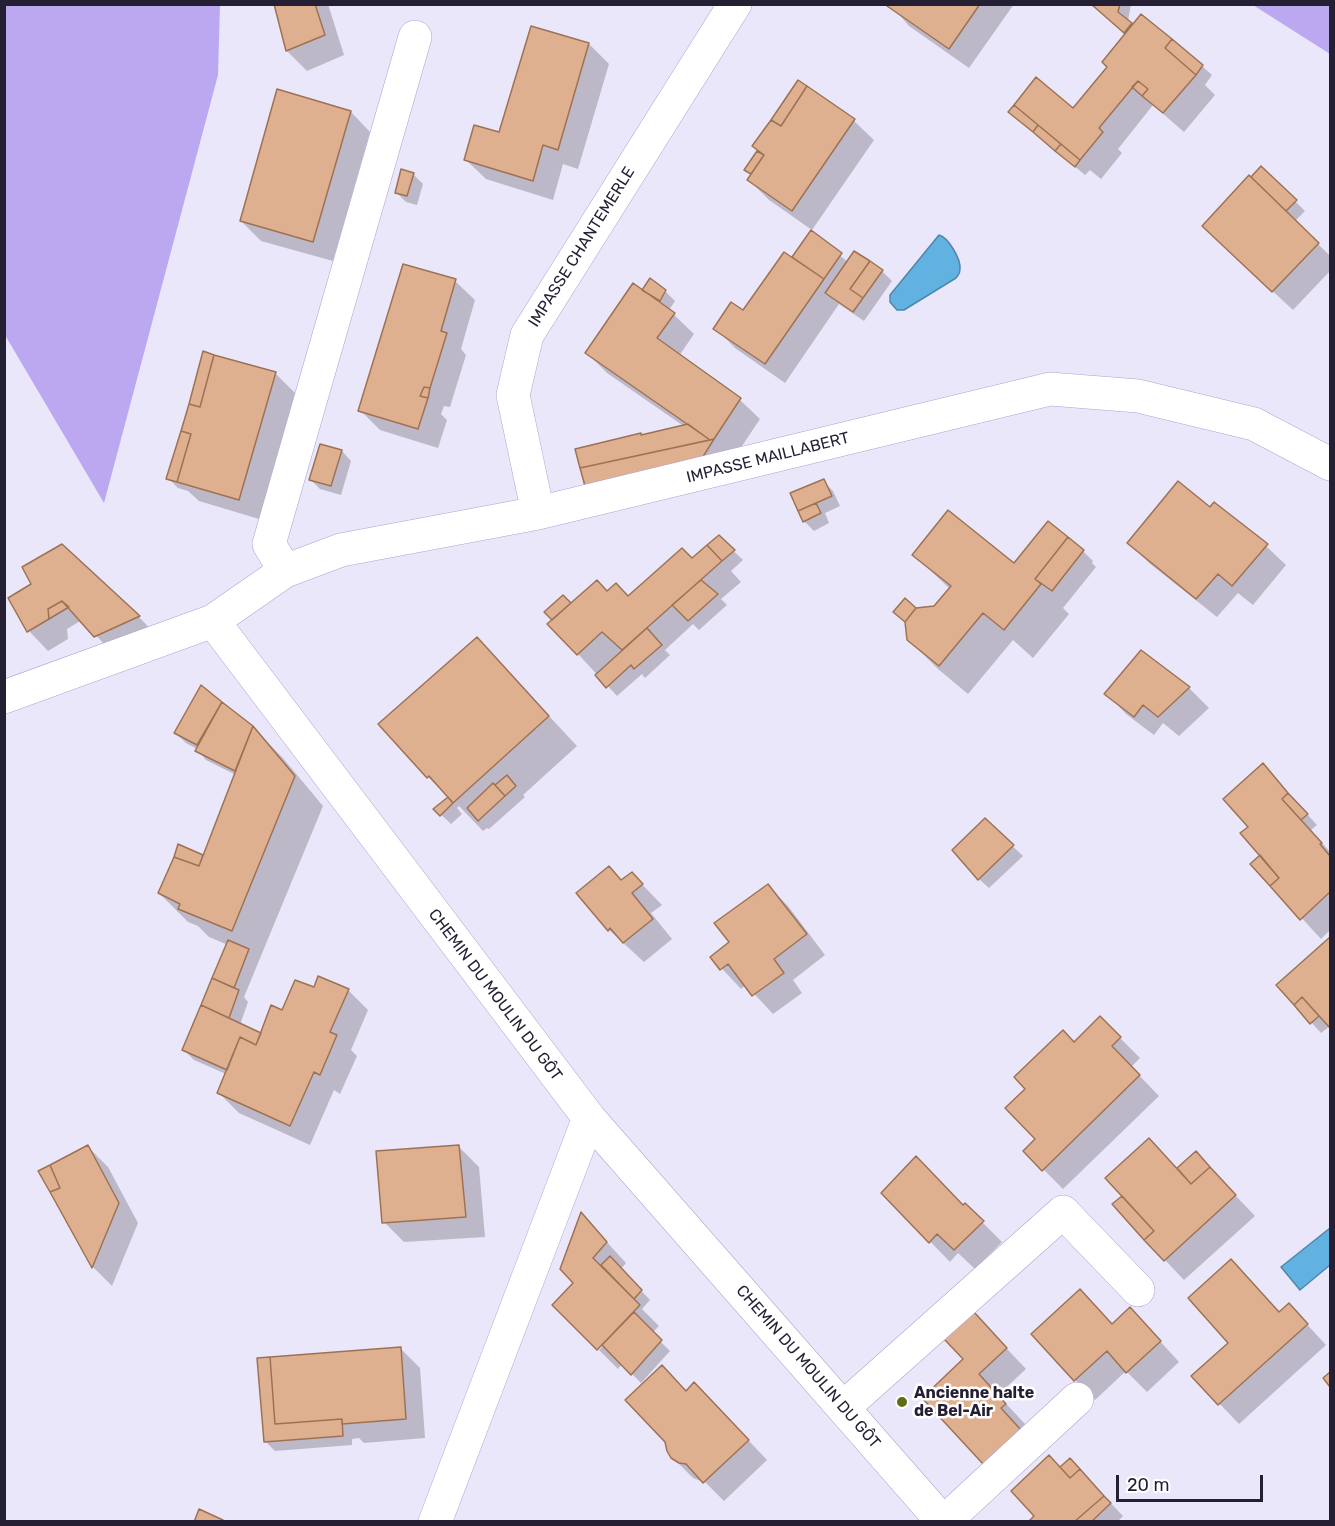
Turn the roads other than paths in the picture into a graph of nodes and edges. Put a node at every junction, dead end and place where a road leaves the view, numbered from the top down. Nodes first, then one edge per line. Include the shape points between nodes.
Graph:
1 (735, 4) edge
2 (415, 37) dead end
3 (1330, 464) edge
4 (538, 513) junction
5 (285, 571) junction
6 (213, 621) junction
7 (4, 697) edge
8 (589, 1118) junction
9 (1138, 1290) dead end
10 (1077, 1399) dead end
11 (844, 1407) junction
12 (435, 1521) edge
13 (943, 1521) edge

1 - 4 street, IMPASSE CHANTEMERLE via 527,335 513,395
2 - 5 street via 269,544
3 - 4 street, IMPASSE MAILLABERT via 1254,424 1138,396 1050,389
4 - 5 street, IMPASSE MAILLABERT via 341,550
5 - 6 street, IMPASSE MAILLABERT
6 - 7 street
6 - 8 street, CHEMIN DU MOULIN DU GÔT
8 - 11 street, CHEMIN DU MOULIN DU GÔT
8 - 12 street
9 - 11 street via 1064,1212
10 - 13 street
11 - 13 street, CHEMIN DU MOULIN DU GÔT

